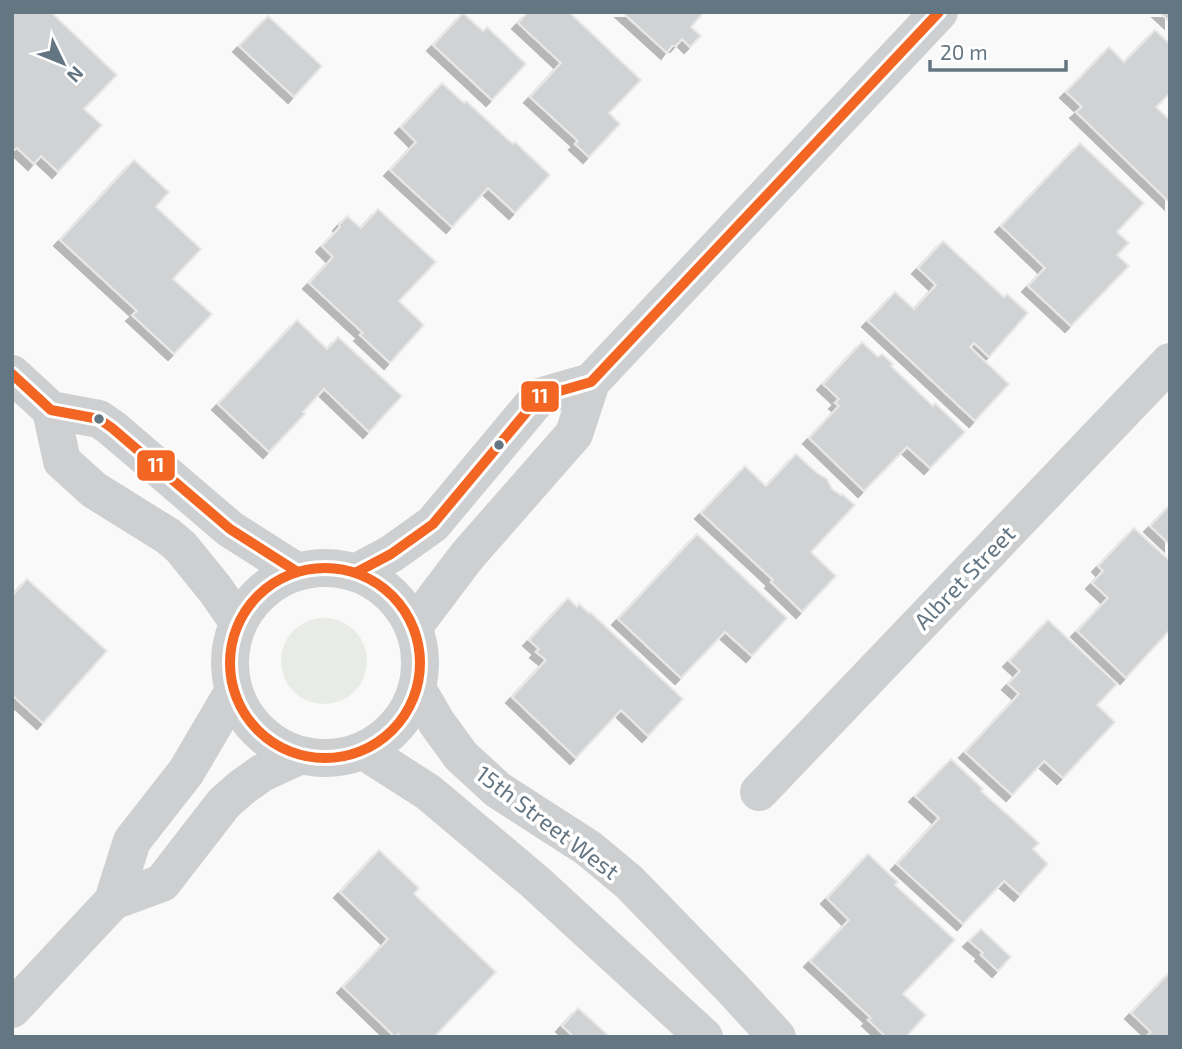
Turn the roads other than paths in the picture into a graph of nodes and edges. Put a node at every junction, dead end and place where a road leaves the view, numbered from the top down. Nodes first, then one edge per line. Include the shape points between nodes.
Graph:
1 (939, 12) edge
2 (1170, 362) edge
3 (12, 374) edge
4 (591, 382) junction
5 (51, 410) junction
6 (296, 571) junction
7 (357, 572) junction
8 (238, 622) junction
9 (414, 626) junction
10 (417, 690) junction
11 (233, 692) junction
12 (364, 751) junction
13 (299, 756) junction
14 (759, 792) dead end
15 (113, 901) junction
16 (12, 1009) edge
17 (704, 1037) edge
18 (777, 1037) edge

1 - 4 street
2 - 14 street, Albret Street
3 - 5 street
4 - 7 street via 539,397 433,524
4 - 9 street via 575,434 467,556
5 - 6 street via 99,419 113,428 230,529
5 - 8 street via 62,461 94,490 181,547
6 - 7 street
6 - 8 street via 272,583
7 - 9 street via 377,582
8 - 11 street via 231,642
9 - 10 street via 421,668
10 - 12 street via 400,722
10 - 18 street, 15th Street West via 461,755 498,790 588,848 629,882
11 - 13 street via 247,720 270,743
11 - 15 street via 186,772 132,841
12 - 13 street via 320,758
12 - 17 street via 428,792 534,881
13 - 15 street via 262,773 224,803 162,883
15 - 16 street

